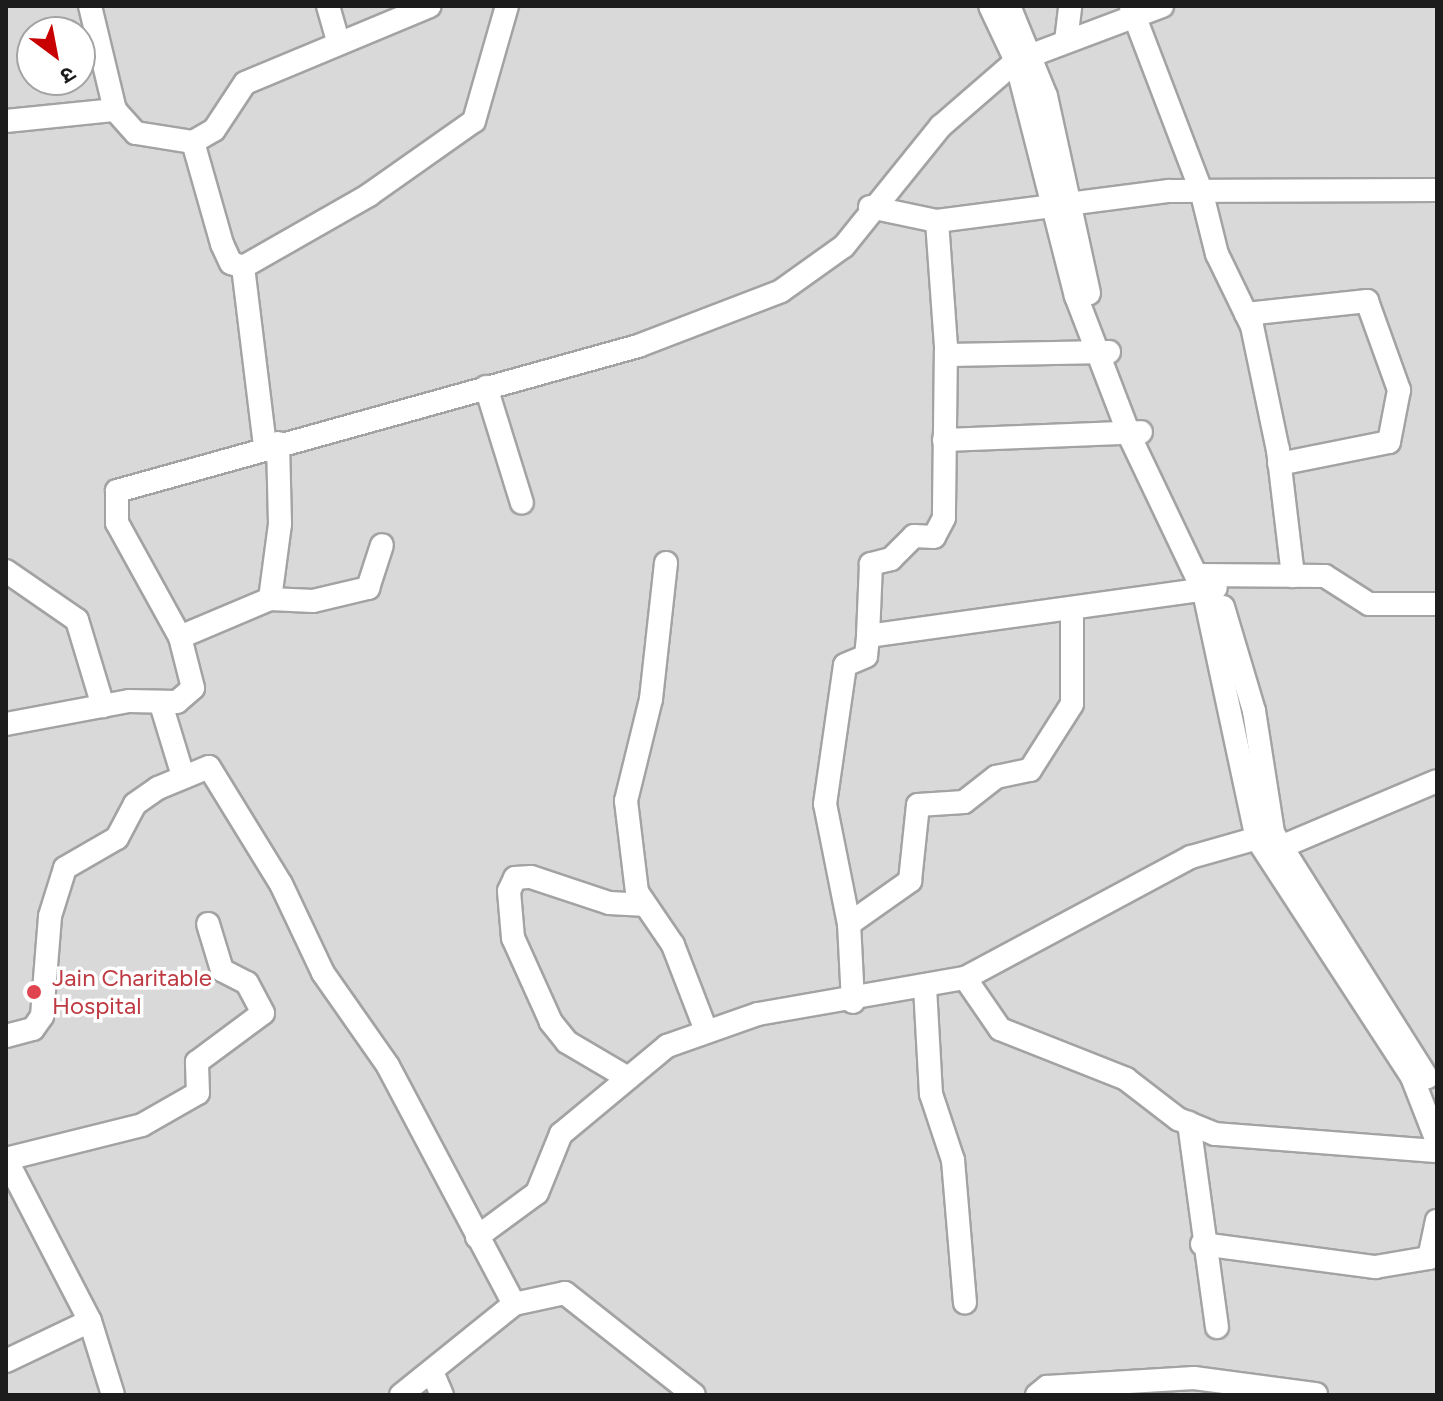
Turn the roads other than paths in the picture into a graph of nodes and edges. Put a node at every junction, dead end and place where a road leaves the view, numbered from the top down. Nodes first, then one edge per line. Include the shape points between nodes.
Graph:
1 (90, 6) edge
2 (328, 6) edge
3 (430, 6) edge
4 (507, 6) edge
5 (990, 6) edge
6 (1009, 6) edge
7 (1070, 6) edge
8 (1162, 6) edge
9 (1133, 13) edge
10 (1066, 41) junction
11 (338, 42) junction
12 (1024, 58) junction
13 (115, 110) junction
14 (6, 121) edge
15 (193, 142) junction
16 (1201, 190) junction
17 (1437, 190) edge
18 (870, 207) junction
19 (1061, 208) junction
20 (937, 221) junction
21 (243, 267) junction
22 (1246, 314) junction
23 (1105, 352) junction
24 (946, 355) junction
25 (486, 387) junction
26 (1136, 434) junction
27 (944, 440) junction
28 (271, 445) junction
29 (1279, 464) junction
30 (522, 503) dead end
31 (382, 545) dead end
32 (666, 563) dead end
33 (6, 571) edge
34 (1293, 576) junction
35 (1208, 583) junction
36 (270, 599) junction
37 (1437, 604) edge
38 (1072, 610) junction
39 (868, 636) junction
40 (180, 637) junction
41 (161, 704) junction
42 (103, 706) junction
43 (6, 724) edge
44 (183, 776) junction
45 (1437, 781) edge
46 (1268, 843) junction
47 (642, 905) junction
48 (208, 924) dead end
49 (849, 924) junction
50 (965, 978) junction
51 (925, 987) junction
52 (853, 1002) junction
53 (705, 1028) junction
54 (6, 1036) edge
55 (628, 1078) junction
56 (1437, 1102) edge
57 (1189, 1123) junction
58 (1437, 1141) edge
59 (1437, 1151) edge
60 (6, 1159) edge
61 (1437, 1221) edge
62 (477, 1237) junction
63 (1202, 1244) junction
64 (965, 1302) dead end
65 (514, 1304) junction
66 (90, 1321) junction
67 (1217, 1327) dead end
68 (6, 1361) edge
69 (438, 1385) edge
70 (1316, 1394) edge
71 (113, 1395) edge
72 (401, 1395) edge
73 (694, 1395) edge
74 (1037, 1395) edge

1 - 13 street
2 - 11 street
3 - 11 street
4 - 21 street via 474,121 369,195
5 - 12 street
6 - 12 street
7 - 10 street
8 - 9 street
9 - 10 street
9 - 16 street
10 - 12 street
11 - 15 street via 245,83 214,130
12 - 18 street via 941,126
12 - 19 street
13 - 14 street
13 - 15 street via 136,133
15 - 21 street via 222,244 231,263
16 - 17 street
16 - 19 street
16 - 22 street via 1217,254
18 - 20 street
18 - 25 street via 844,246 781,291 638,346
19 - 20 street
19 - 23 street
20 - 24 street
21 - 28 street
22 - 29 street
22 - 29 street via 1367,301 1399,390 1389,442
23 - 24 street
23 - 26 street
24 - 27 street
25 - 28 street
25 - 30 street
26 - 27 street
26 - 35 street
27 - 39 street via 940,531 914,536 891,559 871,564
28 - 36 street via 280,524
28 - 40 street via 117,491 117,523
29 - 34 street
31 - 36 street via 368,588 313,601
32 - 47 street via 651,699 626,801
33 - 42 street via 77,620
34 - 35 street
34 - 37 street via 1325,576 1369,604
35 - 38 street
35 - 46 street
36 - 40 street
38 - 39 street
38 - 49 street via 1072,704 1030,770 996,777 964,802 918,805 910,881
39 - 49 street via 866,656 845,665 825,804
40 - 41 street via 193,688 177,702
41 - 42 street
41 - 44 street
42 - 43 street
44 - 54 street via 135,804 117,838 65,868 50,916 42,1016 33,1029
44 - 62 street via 200,766 217,775 323,973 388,1066
45 - 46 street
46 - 50 street via 1191,857
46 - 56 street via 1399,1027
46 - 58 street via 1412,1077
47 - 53 street via 673,945
47 - 55 street via 590,899 531,877 515,878 509,891 513,938 551,1022 567,1042
48 - 60 street via 222,970 247,983 263,1013 197,1062 198,1093 142,1125
49 - 52 street
50 - 51 street
50 - 57 street via 1000,1029 1126,1079
51 - 52 street
51 - 64 street via 931,1094 953,1160
52 - 53 street
53 - 55 street
55 - 62 street via 552,1146 537,1193
57 - 59 street via 1215,1134
57 - 63 street
60 - 66 street
61 - 63 street via 1429,1258 1375,1267
62 - 65 street
63 - 67 street
65 - 69 street
65 - 73 street via 565,1293
66 - 68 street
66 - 71 street
69 - 72 street
70 - 74 street via 1194,1378 1047,1387

